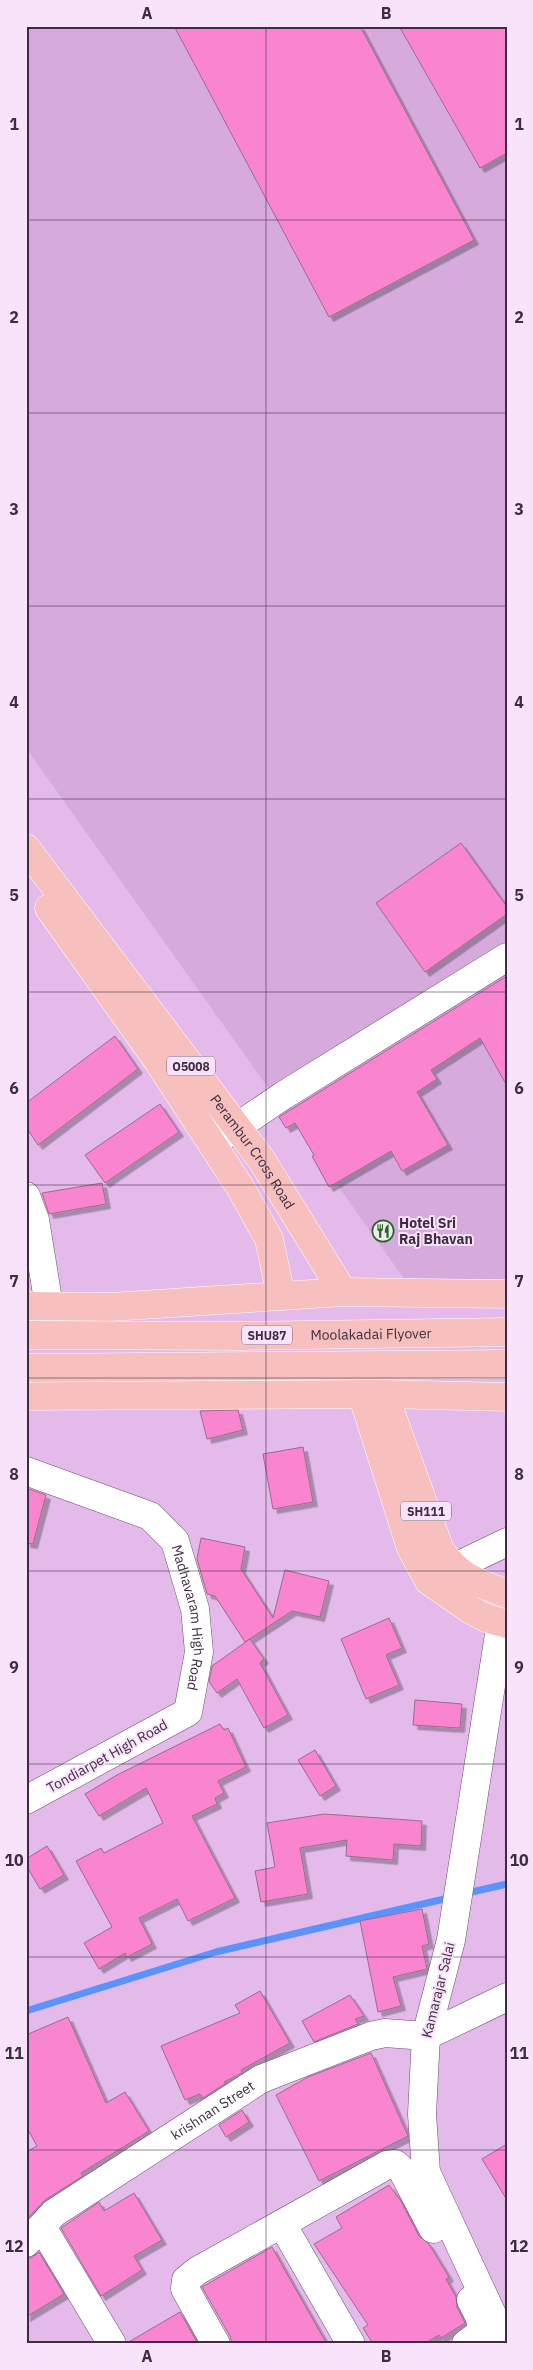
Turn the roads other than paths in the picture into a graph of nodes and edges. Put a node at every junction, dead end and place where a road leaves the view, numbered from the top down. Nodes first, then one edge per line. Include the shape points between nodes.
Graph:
1 (26, 848) edge
2 (26, 878) edge
3 (507, 957) edge
4 (237, 1125) junction
5 (213, 1143) junction
6 (26, 1196) edge
7 (343, 1292) junction
8 (507, 1294) edge
9 (281, 1296) junction
10 (38, 1306) edge
11 (110, 1307) junction
12 (507, 1332) edge
13 (26, 1335) edge
14 (507, 1364) edge
15 (26, 1368) edge
16 (373, 1394) junction
17 (26, 1396) edge
18 (110, 1397) junction
19 (507, 1397) edge
20 (26, 1471) edge
21 (507, 1542) edge
22 (453, 1568) junction
23 (507, 1594) edge
24 (504, 1623) edge
25 (188, 1712) joint
26 (26, 1800) edge
27 (507, 1997) edge
28 (426, 2036) junction
29 (282, 2224) junction
30 (34, 2235) edge
31 (112, 2344) edge
32 (216, 2344) edge
33 (351, 2344) edge
34 (466, 2344) edge
35 (506, 2344) edge

1 - 4 main road, Perambur Cross Road / O5008
2 - 5 main road, Perambur Cross Road / O5008
3 - 4 street
4 - 5 street
4 - 7 main road, Perambur Cross Road / O5008 via 280,1187
5 - 9 main road, Perambur Cross Road / O5008 via 270,1239
6 - 10 street via 35,1220
7 - 8 main road
7 - 9 main road
9 - 11 main road
10 - 11 main road
11 - 18 main road
12 - 13 main road, Moolakadai Flyover / SHU87, bridge
14 - 15 main road, bridge
16 - 18 main road
16 - 19 main road
16 - 22 main road, SH111 via 440,1550
16 - 24 main road, SH111 via 411,1548 429,1581 471,1610
17 - 18 main road
20 - 25 street, Madhavaram High Road via 150,1516 175,1541 195,1609 199,1652
21 - 22 street
22 - 23 main road, SH111 via 463,1576
24 - 28 street, Kamarajar Salai via 451,1940
25 - 26 street, Tondiarpet High Road
27 - 28 street
28 - 30 street, krishnan Street via 385,2033 371,2036 261,2079 54,2213
28 - 35 street, Kamarajar Salai via 422,2114 426,2172
29 - 32 street via 186,2280 185,2289
29 - 33 street
29 - 34 street via 387,2165 395,2164 402,2170 480,2318 482,2332
30 - 31 street

